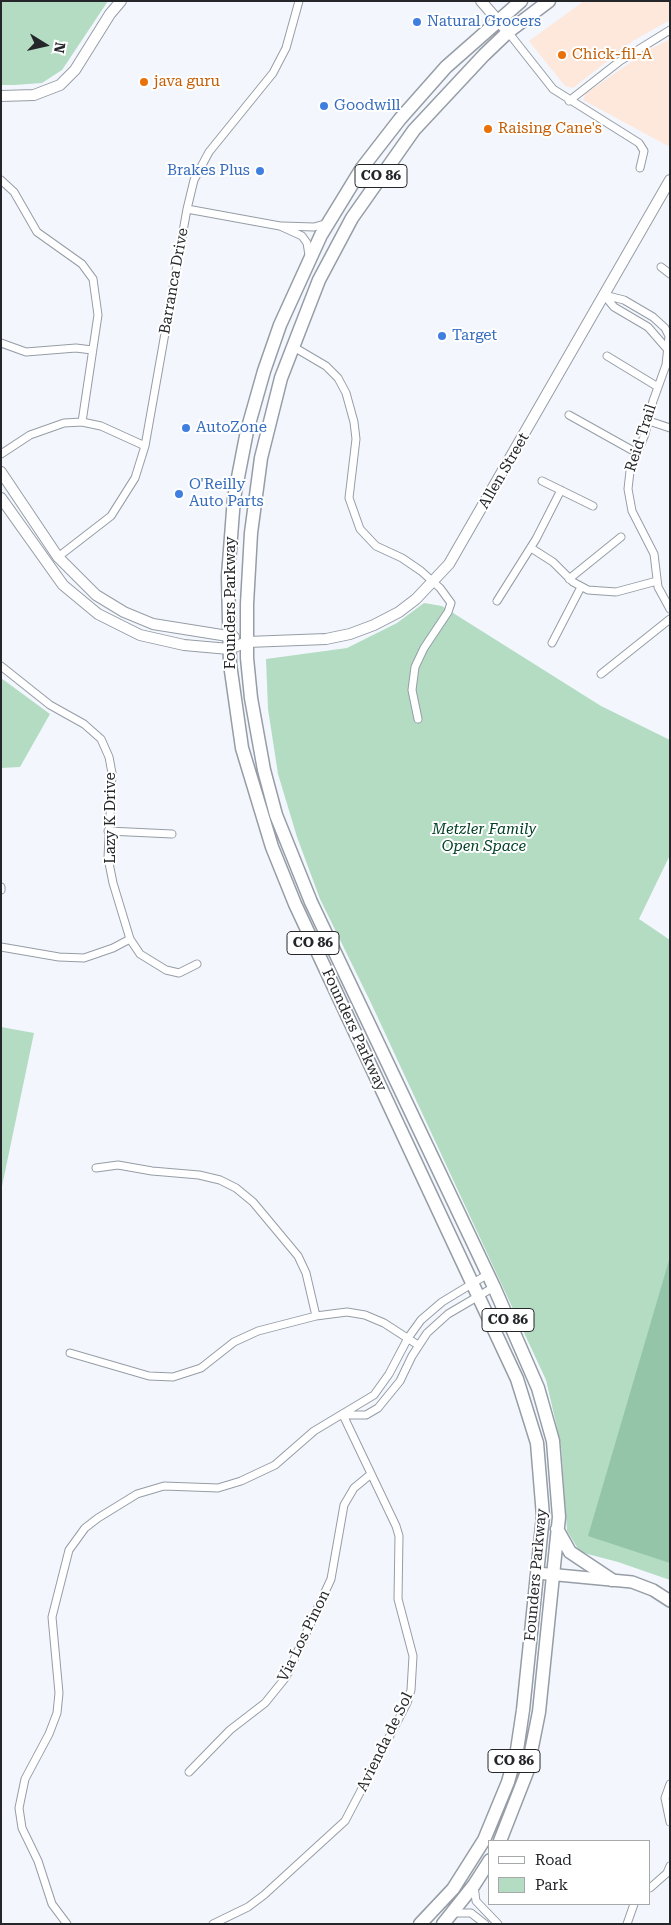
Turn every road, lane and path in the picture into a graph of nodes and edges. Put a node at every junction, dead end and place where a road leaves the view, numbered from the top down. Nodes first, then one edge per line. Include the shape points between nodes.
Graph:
1 (122, 1) edge
2 (299, 1) edge
3 (481, 1) edge
4 (521, 1) edge
5 (549, 1) edge
6 (498, 20) junction
7 (670, 30) edge
8 (508, 32) junction
9 (1, 96) edge
10 (569, 101) junction
11 (640, 168) dead end
12 (1, 180) edge
13 (670, 180) edge
14 (187, 209) junction
15 (328, 223) junction
16 (280, 226) junction
17 (310, 258) junction
18 (661, 267) dead end
19 (670, 274) edge
20 (604, 296) junction
21 (290, 298) junction
22 (1, 344) edge
23 (292, 345) junction
24 (92, 350) junction
25 (669, 350) edge
26 (608, 356) dead end
27 (658, 386) junction
28 (569, 415) dead end
29 (648, 421) junction
30 (82, 422) junction
31 (670, 428) edge
32 (145, 446) junction
33 (637, 453) junction
34 (1, 454) edge
35 (1, 472) edge
36 (542, 481) dead end
37 (561, 490) junction
38 (1, 498) edge
39 (593, 506) dead end
40 (622, 537) dead end
41 (531, 548) junction
42 (58, 557) junction
43 (569, 579) junction
44 (657, 581) junction
45 (433, 584) junction
46 (63, 585) junction
47 (581, 587) junction
48 (91, 591) junction
49 (497, 602) dead end
50 (670, 609) edge
51 (670, 619) edge
52 (229, 635) junction
53 (247, 642) junction
54 (552, 643) dead end
55 (229, 649) junction
56 (1, 666) edge
57 (600, 674) dead end
58 (418, 719) dead end
59 (108, 831) junction
60 (172, 834) dead end
61 (130, 939) junction
62 (1, 947) edge
63 (197, 964) dead end
64 (96, 1168) dead end
65 (488, 1274) junction
66 (473, 1283) junction
67 (494, 1287) junction
68 (479, 1295) junction
69 (316, 1316) junction
70 (408, 1338) junction
71 (418, 1345) junction
72 (70, 1353) dead end
73 (343, 1415) junction
74 (371, 1474) junction
75 (557, 1529) junction
76 (537, 1573) junction
77 (553, 1575) junction
78 (612, 1580) junction
79 (670, 1601) edge
80 (189, 1772) dead end
81 (670, 1784) edge
82 (670, 1822) edge
83 (500, 1840) edge
84 (488, 1863) edge
85 (670, 1866) edge
86 (474, 1885) junction
87 (651, 1887) edge
88 (634, 1905) edge
89 (453, 1913) junction
90 (67, 1924) edge
91 (213, 1924) edge
92 (420, 1924) edge
93 (443, 1924) edge
94 (485, 1924) edge
95 (498, 1924) edge
96 (627, 1924) edge

1 - 9 street via 110,14 75,70 60,86 34,95
2 - 14 street, Barranca Drive via 280,61 209,152 194,180
3 - 6 street
4 - 6 highway, Founders Parkway / CO 86
5 - 8 highway, Founders Parkway / CO 86
6 - 8 street
6 - 15 highway, Founders Parkway / CO 86 via 446,67 400,119 362,168
7 - 10 street via 620,61
8 - 10 street via 538,74
8 - 23 highway, Founders Parkway / CO 86 via 440,100 386,168 352,218 330,259
10 - 11 street via 639,142 644,151
12 - 24 street via 14,192 37,232 82,264 93,279 98,314
13 - 20 street, Allen Street
14 - 16 street
14 - 32 street, Barranca Drive
15 - 16 street via 314,227
15 - 17 highway, Founders Parkway / CO 86
16 - 17 street via 305,239
17 - 21 highway, Founders Parkway / CO 86
18 - 19 street
20 - 25 street via 614,307 648,327
20 - 25 street, Reid Trail via 624,300 659,322 668,336
20 - 45 street, Allen Street via 458,550
21 - 23 highway
21 - 52 highway, Founders Parkway / CO 86 via 264,371 242,454 231,523
22 - 24 street via 26,352
23 - 45 street via 326,366 346,393 356,440 349,498 360,529 376,546 410,563
23 - 53 highway, Founders Parkway / CO 86 via 271,415 254,502
24 - 30 street
25 - 27 street, Reid Trail
26 - 27 street
27 - 29 street, Reid Trail
28 - 33 street
29 - 31 street
29 - 33 street, Reid Trail
30 - 32 street via 110,429
30 - 34 street via 64,423 30,435
32 - 42 street, Barranca Drive via 136,478 120,505
33 - 44 street, Reid Trail via 629,477 628,496 654,554
35 - 42 street
36 - 37 street
37 - 39 street
37 - 41 street
38 - 46 street
40 - 43 street
41 - 43 street via 556,564
41 - 49 street
42 - 48 street
43 - 47 street
44 - 47 street via 616,592 597,592
44 - 50 street, Reid Trail
45 - 53 street, Allen Street via 394,615 350,634 311,641
45 - 58 street via 446,594 451,605 415,666 412,690
46 - 48 street via 70,583
46 - 55 street via 87,607 128,630 166,642
47 - 54 street
48 - 52 street via 124,612 153,624
51 - 57 street
52 - 53 street
52 - 55 highway, Founders Parkway / CO 86
53 - 55 street
53 - 65 highway, Founders Parkway / CO 86 via 254,720 276,814 311,902
55 - 66 highway, Founders Parkway / CO 86 via 242,748 272,848 295,904
56 - 59 street, Lazy K Drive via 50,705 84,724 101,739 112,773
59 - 60 street
59 - 61 street, Lazy K Drive via 108,858 113,883
61 - 62 street via 84,958
61 - 63 street, Lazy K Drive via 140,954 166,970 178,973
64 - 69 street via 118,1165 199,1175 236,1188 253,1202 298,1256 306,1273
65 - 66 street
65 - 67 highway, Founders Parkway / CO 86
66 - 68 highway, Founders Parkway / CO 86
66 - 70 street via 432,1309
67 - 68 street
67 - 75 highway, Founders Parkway / CO 86 via 538,1388 549,1424 559,1499
68 - 71 street via 439,1321
68 - 76 highway, Founders Parkway / CO 86 via 523,1394 537,1444 543,1516
69 - 70 street via 347,1312 365,1315
69 - 72 street via 245,1336 201,1368 174,1377 149,1376
70 - 71 street
70 - 73 street via 381,1387
71 - 73 street via 400,1381 378,1408 366,1415
73 - 74 street, Avienda de Sol
73 - 90 street via 314,1431 275,1465 241,1481 218,1488 164,1486 137,1494 85,1528 69,1550 52,1617 59,1693 57,1713 25,1779 19,1808 22,1828 38,1861 52,1904
74 - 80 street, Via Los Pinon via 354,1488 344,1505 331,1579 286,1677 265,1703 230,1730
74 - 91 street, Avienda de Sol via 399,1536 398,1599 414,1666 407,1704 344,1820 264,1895 248,1907
75 - 77 highway, Founders Parkway / CO 86
75 - 78 highway via 570,1552
76 - 77 main road
76 - 92 highway, Founders Parkway / CO 86 via 524,1710 508,1782 491,1826 476,1853 452,1889
77 - 78 main road
77 - 83 highway, Founders Parkway / CO 86 via 532,1753 523,1787
78 - 79 main road via 632,1582
81 - 82 street via 665,1798
84 - 86 highway
85 - 87 street
86 - 89 highway
86 - 95 street via 476,1901
88 - 96 street
89 - 93 highway
89 - 94 street via 471,1913

